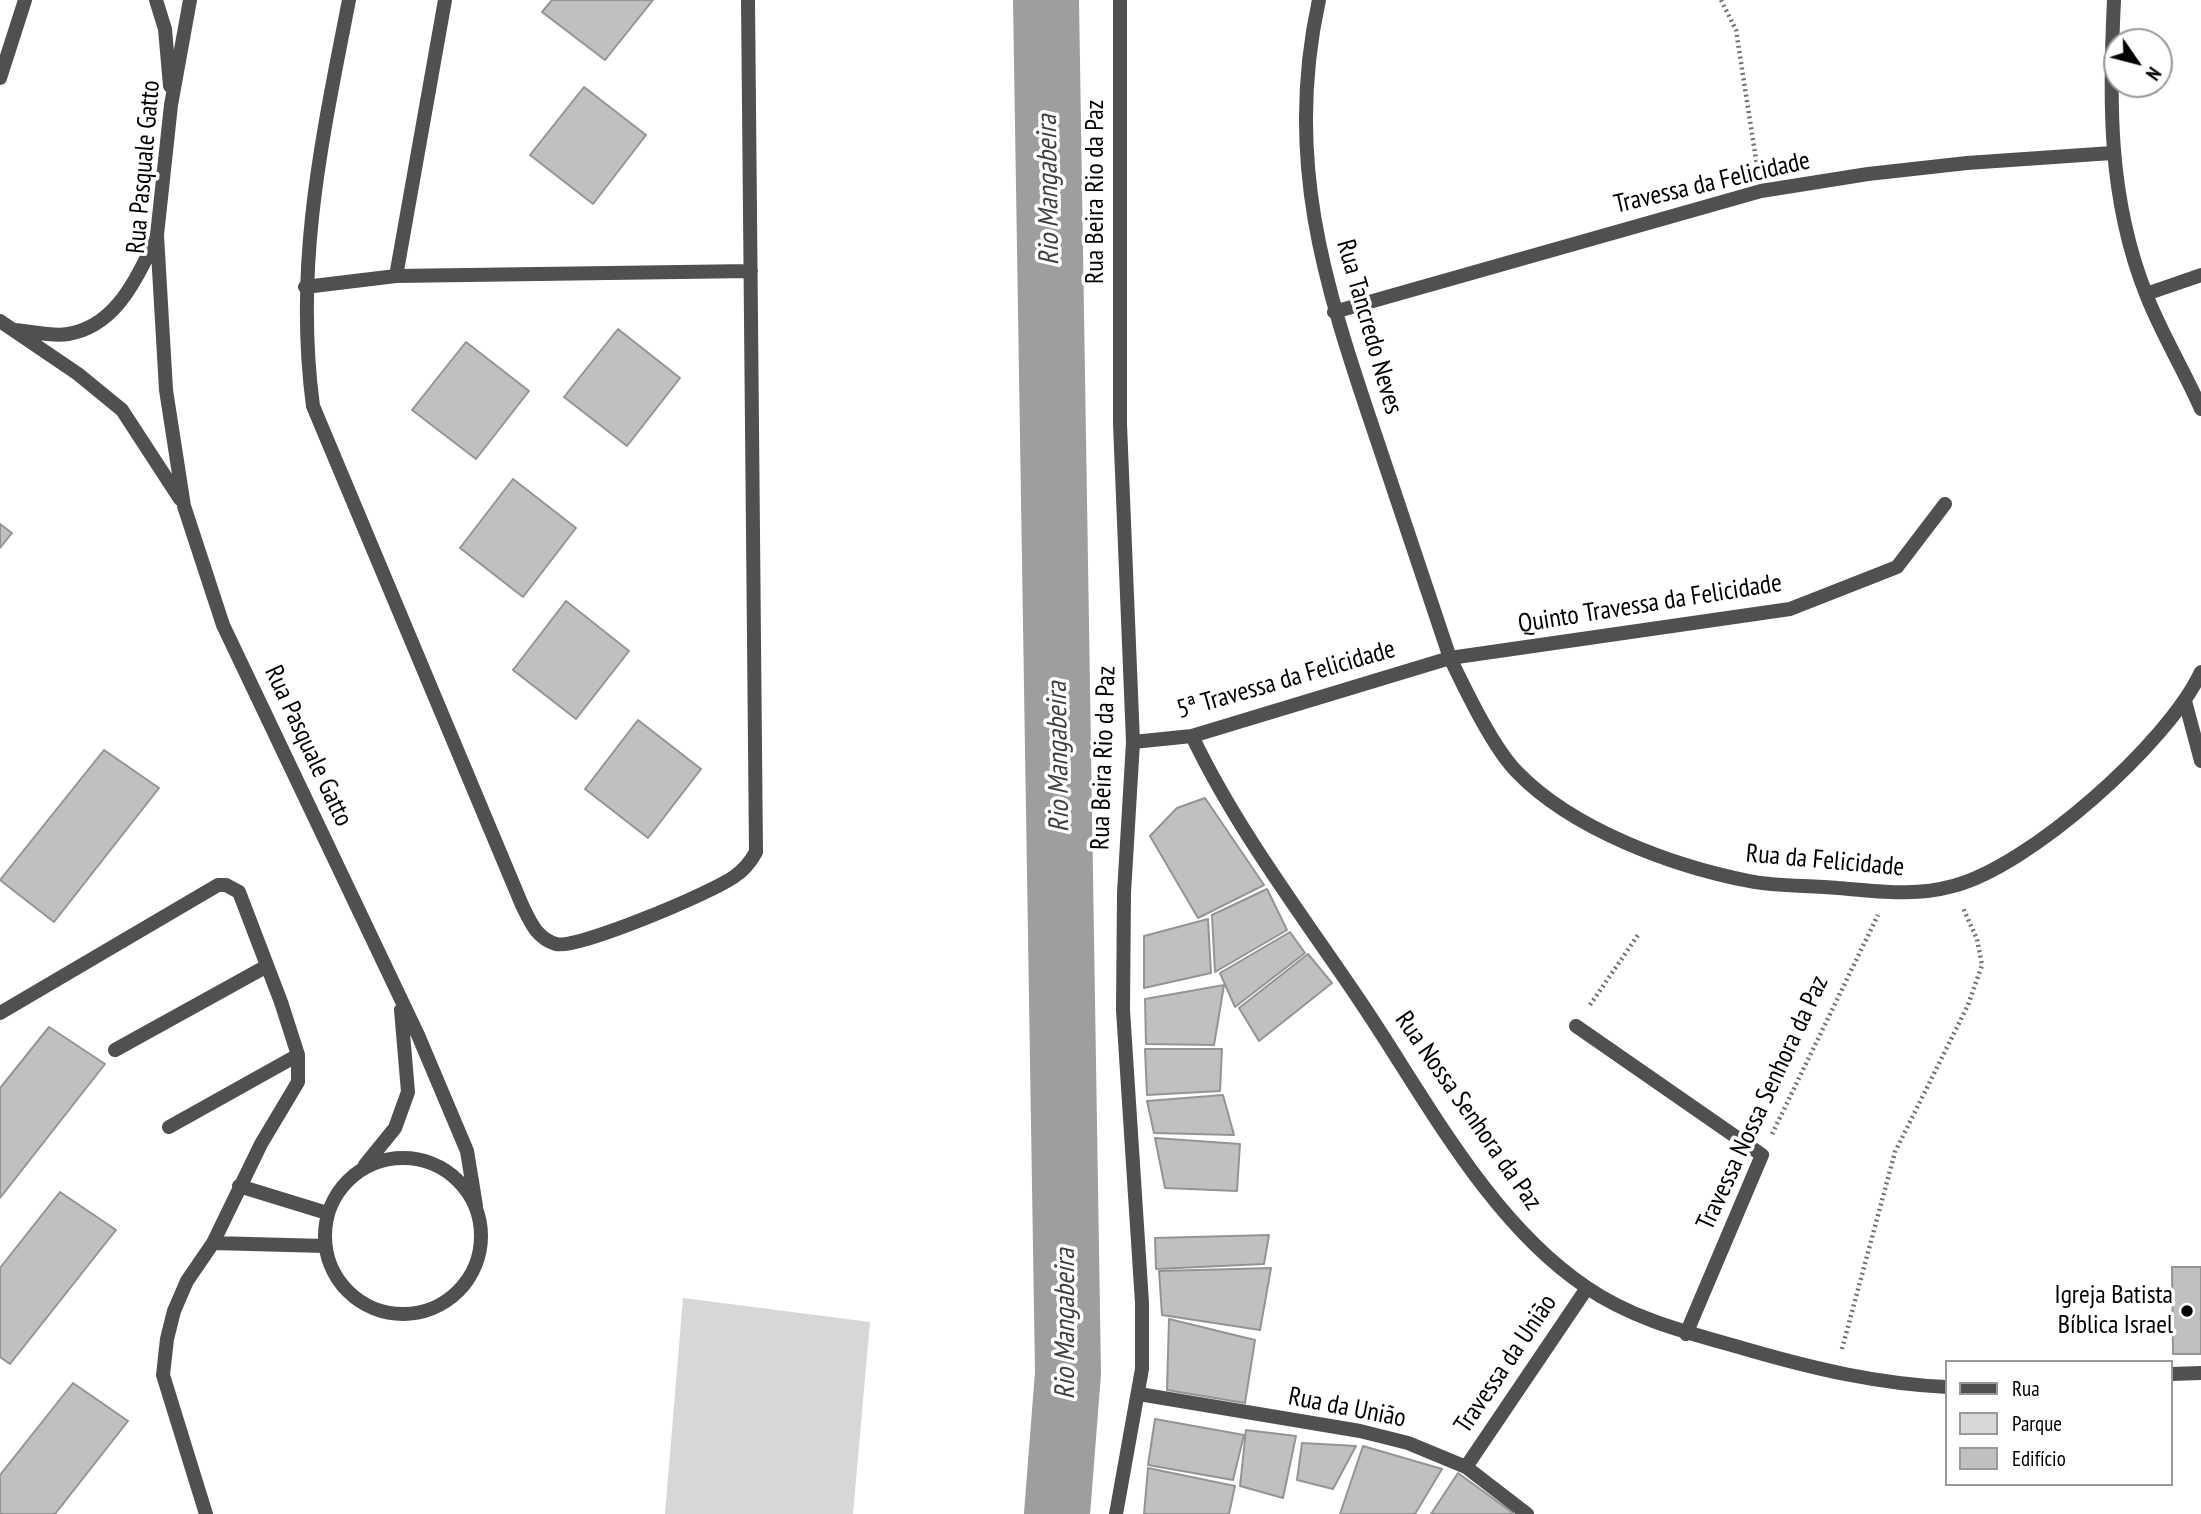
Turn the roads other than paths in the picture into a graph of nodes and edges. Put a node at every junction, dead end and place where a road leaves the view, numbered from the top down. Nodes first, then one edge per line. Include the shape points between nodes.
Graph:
1 (25, 0) edge
2 (156, 0) edge
3 (190, 0) edge
4 (349, 0) edge
5 (445, 0) edge
6 (748, 0) edge
7 (1120, 0) edge
8 (1319, 0) edge
9 (2114, 0) edge
10 (0, 78) edge
11 (171, 104) junction
12 (2112, 153) junction
13 (157, 236) junction
14 (751, 271) junction
15 (2201, 275) edge
16 (396, 276) junction
17 (305, 287) junction
18 (2146, 294) junction
19 (1334, 312) junction
20 (5, 325) edge
21 (2201, 409) edge
22 (1945, 503) dead end
23 (184, 506) junction
24 (1450, 658) junction
25 (2201, 672) edge
26 (2185, 701) junction
27 (1192, 736) junction
28 (1133, 742) junction
29 (2201, 761) edge
30 (267, 966) junction
31 (401, 1001) junction
32 (0, 1013) edge
33 (1576, 1026) road end
34 (115, 1050) dead end
35 (298, 1055) junction
36 (169, 1127) dead end
37 (363, 1168) junction
38 (239, 1186) junction
39 (476, 1206) junction
40 (327, 1213) junction
41 (213, 1243) junction
42 (324, 1246) junction
43 (1587, 1288) junction
44 (1686, 1334) junction
45 (2201, 1373) edge
46 (2173, 1374) edge
47 (1946, 1387) edge
48 (1139, 1394) junction
49 (1466, 1467) junction
50 (206, 1514) edge
51 (1116, 1514) edge
52 (1527, 1514) edge

1 - 10 street
2 - 11 street via 165,29
3 - 11 street, Rua Pasquale Gatto
4 - 17 street via 310,212
5 - 16 street
6 - 14 street
7 - 28 street, Rua Beira Rio da Paz via 1120,424
8 - 19 street, Rua Tancredo Neves via 1305,93 1307,174
9 - 12 street
11 - 13 street, Rua Pasquale Gatto
12 - 18 street via 2122,217
12 - 19 street, Travessa da Felicidade via 1967,163 1761,191
13 - 20 street via 116,309 94,326 67,334
13 - 23 street, Rua Pasquale Gatto via 166,390
14 - 16 street
14 - 17 street via 756,852 734,877 568,946 543,938 522,905 324,434 313,406 306,353
15 - 18 street
16 - 17 street
18 - 21 street
19 - 24 street, Rua Tancredo Neves
20 - 23 street, Rua Pasquale Gatto via 122,410
22 - 24 street, Quinto Travessa da Felicidade via 1897,567 1790,610
23 - 31 street, Rua Pasquale Gatto via 223,625
24 - 26 street, Rua da Felicidade via 1515,771 1602,832 1683,864 1750,881 1903,895 1974,879 2044,837 2134,760
24 - 27 street, 5ª Travessa da Felicidade
25 - 26 street, Rua da Felicidade
26 - 29 street
27 - 28 street, 5ª Travessa da Felicidade
27 - 43 street, Rua Nossa Senhora da Paz via 1261,856 1463,1155 1521,1230
28 - 48 street, Rua Beira Rio da Paz via 1123,998 1142,1303
30 - 32 street via 239,892 218,885
30 - 34 street
30 - 35 street
31 - 37 street, Rua Pasquale Gatto via 408,1092 396,1128
31 - 39 street, Rua Pasquale Gatto via 467,1150
33 - 44 street, Travessa Nossa Senhora da Paz via 1762,1155
35 - 36 street
35 - 38 street via 298,1082 292,1097
37 - 39 street via 385,1159 408,1157 432,1163 464,1187
37 - 40 street via 344,1184
38 - 40 street
38 - 41 street
39 - 42 street via 480,1245 475,1265 451,1298 423,1311 392,1314 355,1299 340,1284
40 - 42 street
41 - 42 street
41 - 50 street via 187,1281 174,1311 163,1375
43 - 44 street, Rua Nossa Senhora da Paz
43 - 49 street, Travessa da União
44 - 47 street, Rua Nossa Senhora da Paz via 1835,1374
45 - 46 street
48 - 49 street, Rua da União via 1360,1431 1408,1443
48 - 51 street, Rua Beira Rio da Paz
49 - 52 street, Rua da União

